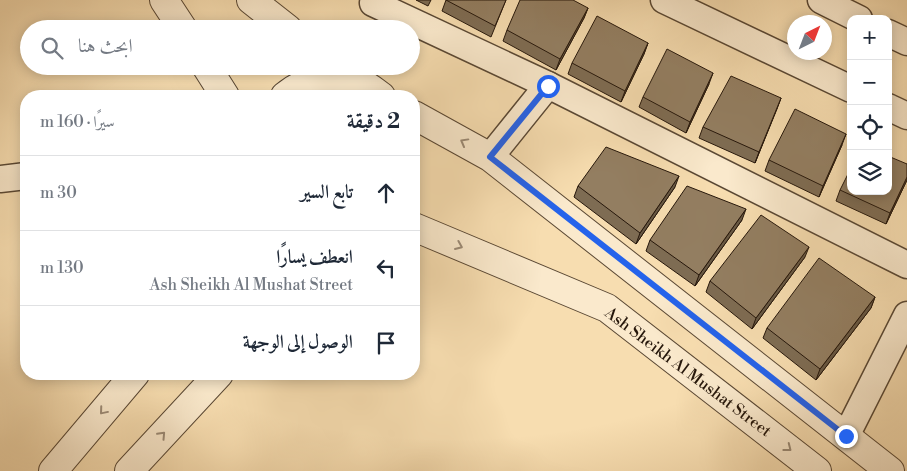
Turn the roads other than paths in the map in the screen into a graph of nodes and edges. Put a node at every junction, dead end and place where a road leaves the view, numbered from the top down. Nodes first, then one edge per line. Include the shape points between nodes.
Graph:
1 (164, 0) edge
2 (251, 0) edge
3 (664, 0) edge
4 (821, 0) edge
5 (373, 3) dead end
6 (852, 15) edge
7 (176, 20) edge
8 (277, 20) edge
9 (409, 20) edge
10 (420, 25) edge
11 (892, 35) edge
12 (907, 42) edge
13 (212, 75) edge
14 (352, 75) edge
15 (548, 86) junction
16 (847, 87) edge
17 (221, 90) edge
18 (292, 90) edge
19 (373, 90) edge
20 (892, 109) edge
21 (907, 116) edge
22 (420, 118) edge
23 (490, 157) junction
24 (20, 177) edge
25 (0, 179) edge
26 (420, 230) edge
27 (907, 265) edge
28 (907, 315) edge
29 (130, 380) edge
30 (213, 380) edge
31 (846, 436) junction
32 (53, 471) edge
33 (129, 471) edge
34 (817, 471) edge
35 (890, 471) edge

1 - 7 street
2 - 8 street
3 - 16 street
4 - 6 street
5 - 9 street
10 - 15 street
11 - 12 street
13 - 17 street
14 - 19 street
15 - 23 street
15 - 27 street
18 - 19 street via 316,79 341,78
20 - 21 street
23 -> 22 street
23 - 31 street
24 - 25 street
26 -> 34 street, Ash Sheikh Al Mushat Street via 607,308
28 - 31 street
29 -> 32 street
33 -> 30 street
31 - 35 street

